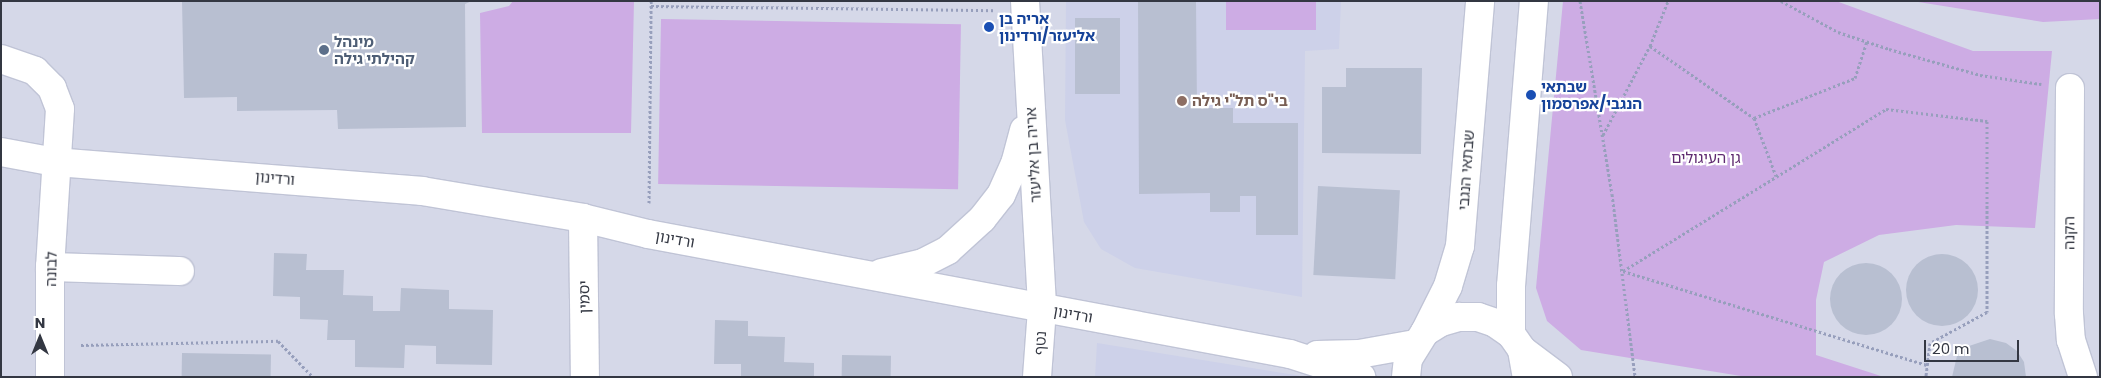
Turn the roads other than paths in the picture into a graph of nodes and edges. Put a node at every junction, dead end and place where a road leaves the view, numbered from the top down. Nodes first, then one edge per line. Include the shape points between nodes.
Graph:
1 (1480, 1) edge
2 (1534, 1) edge
3 (1025, 6) edge
4 (1, 58) edge
5 (2070, 88) road end
6 (1030, 106) junction
7 (1, 152) edge
8 (55, 162) junction
9 (583, 218) junction
10 (50, 267) junction
11 (180, 272) dead end
12 (874, 275) junction
13 (1042, 309) junction
14 (1420, 338) junction
15 (1516, 342) junction
16 (1290, 354) junction
17 (50, 377) edge
18 (585, 377) edge
19 (1037, 377) edge
20 (1361, 377) edge
21 (1406, 377) edge
22 (1527, 377) edge
23 (1558, 377) edge
24 (2083, 377) edge

1 - 14 street, שבתאי הנגבי via 1460,246 1448,286
2 - 15 street via 1511,286
3 - 6 street, אריה בן אליעזר
4 - 8 street, לבונה via 35,71 52,88 60,109
5 - 24 street, הקנה via 2069,314 2071,340
6 - 12 street via 1015,164 1001,195 982,219 948,250 923,263
6 - 13 street, אריה בן אליעזר
7 - 8 street
8 - 9 street, ורדינון via 422,191
8 - 10 street, לבונה
9 - 12 street, ורדינון via 648,234
9 - 18 street, יסמין
10 - 11 street
10 - 17 street, לבונה
12 - 13 street, ורדינון
13 - 16 street, ורדינון
13 - 19 street, נטף
14 - 15 street, ורדינון via 1441,322 1459,316 1478,317 1495,323
14 - 16 street, ורדינון via 1359,354
14 - 21 street, שבתאי הנגבי
15 - 22 street
15 - 23 street, ורדינון
16 - 20 street, ורדינון

